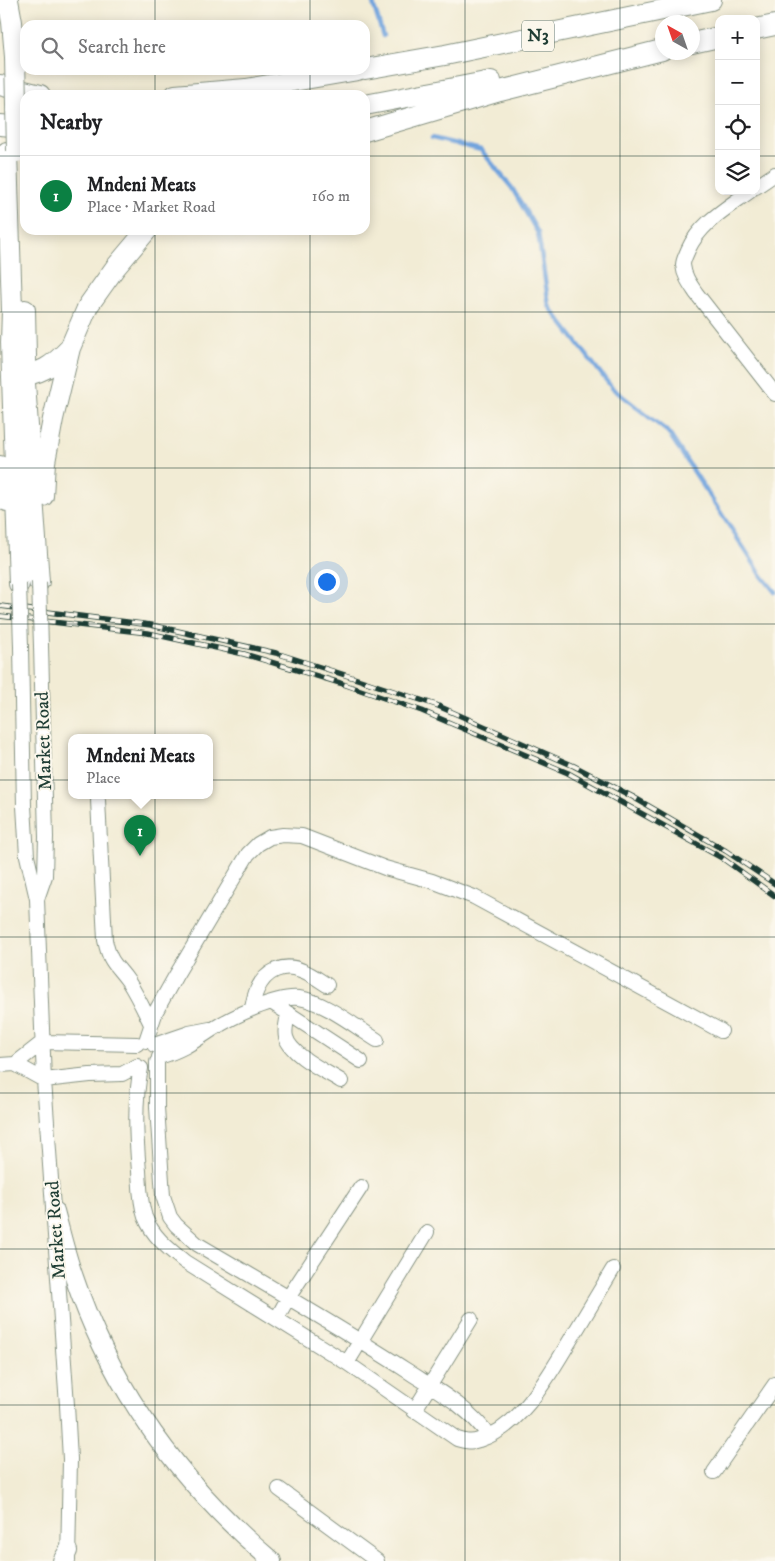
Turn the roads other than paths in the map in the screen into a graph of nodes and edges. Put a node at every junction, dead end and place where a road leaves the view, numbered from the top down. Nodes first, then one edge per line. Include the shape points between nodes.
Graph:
1 (8, 0) edge
2 (712, 0) edge
3 (0, 7) edge
4 (775, 24) edge
5 (760, 27) edge
6 (715, 37) edge
7 (700, 40) edge
8 (655, 49) edge
9 (655, 50) edge
10 (10, 58) junction
11 (370, 68) edge
12 (330, 75) edge
13 (0, 86) edge
14 (20, 90) edge
15 (246, 90) edge
16 (0, 93) edge
17 (20, 95) edge
18 (370, 104) edge
19 (0, 125) edge
20 (20, 127) edge
21 (370, 129) edge
22 (12, 152) junction
23 (775, 174) edge
24 (760, 184) edge
25 (744, 195) edge
26 (143, 235) edge
27 (70, 348) junction
28 (12, 376) edge
29 (775, 394) edge
30 (0, 466) edge
31 (29, 575) junction
32 (98, 800) dead end
33 (37, 900) junction
34 (327, 985) dead end
35 (271, 1002) junction
36 (252, 1009) junction
37 (288, 1014) junction
38 (151, 1024) junction
39 (721, 1031) dead end
40 (377, 1040) dead end
41 (43, 1042) junction
42 (151, 1050) junction
43 (362, 1060) dead end
44 (15, 1064) junction
45 (0, 1065) edge
46 (139, 1067) junction
47 (44, 1080) junction
48 (341, 1081) dead end
49 (160, 1164) junction
50 (138, 1165) junction
51 (361, 1187) dead end
52 (54, 1211) junction
53 (427, 1232) dead end
54 (613, 1269) dead end
55 (288, 1298) junction
56 (276, 1318) junction
57 (471, 1319) dead end
58 (362, 1341) junction
59 (346, 1364) junction
60 (775, 1384) edge
61 (430, 1386) junction
62 (414, 1411) junction
63 (489, 1436) junction
64 (714, 1472) dead end
65 (279, 1489) dead end
66 (66, 1558) edge
67 (272, 1561) edge
68 (376, 1561) edge

1 - 10 highway via 12,22
2 - 11 highway, N3
3 - 10 highway
4 - 5 highway
6 - 7 highway
8 - 18 highway, N3
9 - 21 highway via 500,90
10 - 22 highway
12 - 15 highway
13 - 14 highway
16 - 17 highway
19 - 20 highway
22 - 28 highway
22 - 28 highway via 26,356
23 - 24 street
25 - 29 street via 717,215 691,244 683,263 685,277
26 - 27 highway via 88,306
27 - 28 highway via 54,365
27 - 31 highway via 45,462
28 - 31 highway
30 - 31 highway
31 - 33 street, Market Road, bridge via 21,647 27,856
31 - 33 street, Market Road, bridge via 41,646 46,837 45,876
32 - 38 street via 105,940 111,961 128,980
33 - 41 street, Market Road
34 - 36 street via 302,970 280,968 263,979 256,990
35 - 36 street
35 - 37 street
35 - 40 street via 300,998 325,1008
36 - 42 street via 214,1029 197,1030
37 - 43 street
37 - 48 street via 286,1038 290,1046
38 - 39 street via 248,854 270,837 284,835 302,836 474,897
38 - 42 street
41 - 42 street
41 - 44 street
41 - 47 street, Market Road
42 - 46 street via 150,1068
42 - 46 street via 132,1052 132,1058
42 - 49 street
44 - 45 street
44 - 47 street
46 - 47 street via 122,1074
46 - 50 street via 135,1106
47 - 52 street, Market Road
49 - 50 street
49 - 55 street via 163,1196 176,1225 197,1244
50 - 56 street via 141,1202 146,1218 167,1248
51 - 55 street
52 - 66 street, Market Road via 70,1460
52 - 67 main road via 86,1310 130,1397 178,1468 228,1522
53 - 58 street
54 - 63 street via 552,1370 526,1406
55 - 56 street
55 - 58 street
56 - 59 street
57 - 61 street
58 - 59 street
58 - 61 street
59 - 62 street
60 - 64 street
61 - 62 street
61 - 63 street via 472,1416
62 - 63 street via 456,1439 470,1442
65 - 68 street

